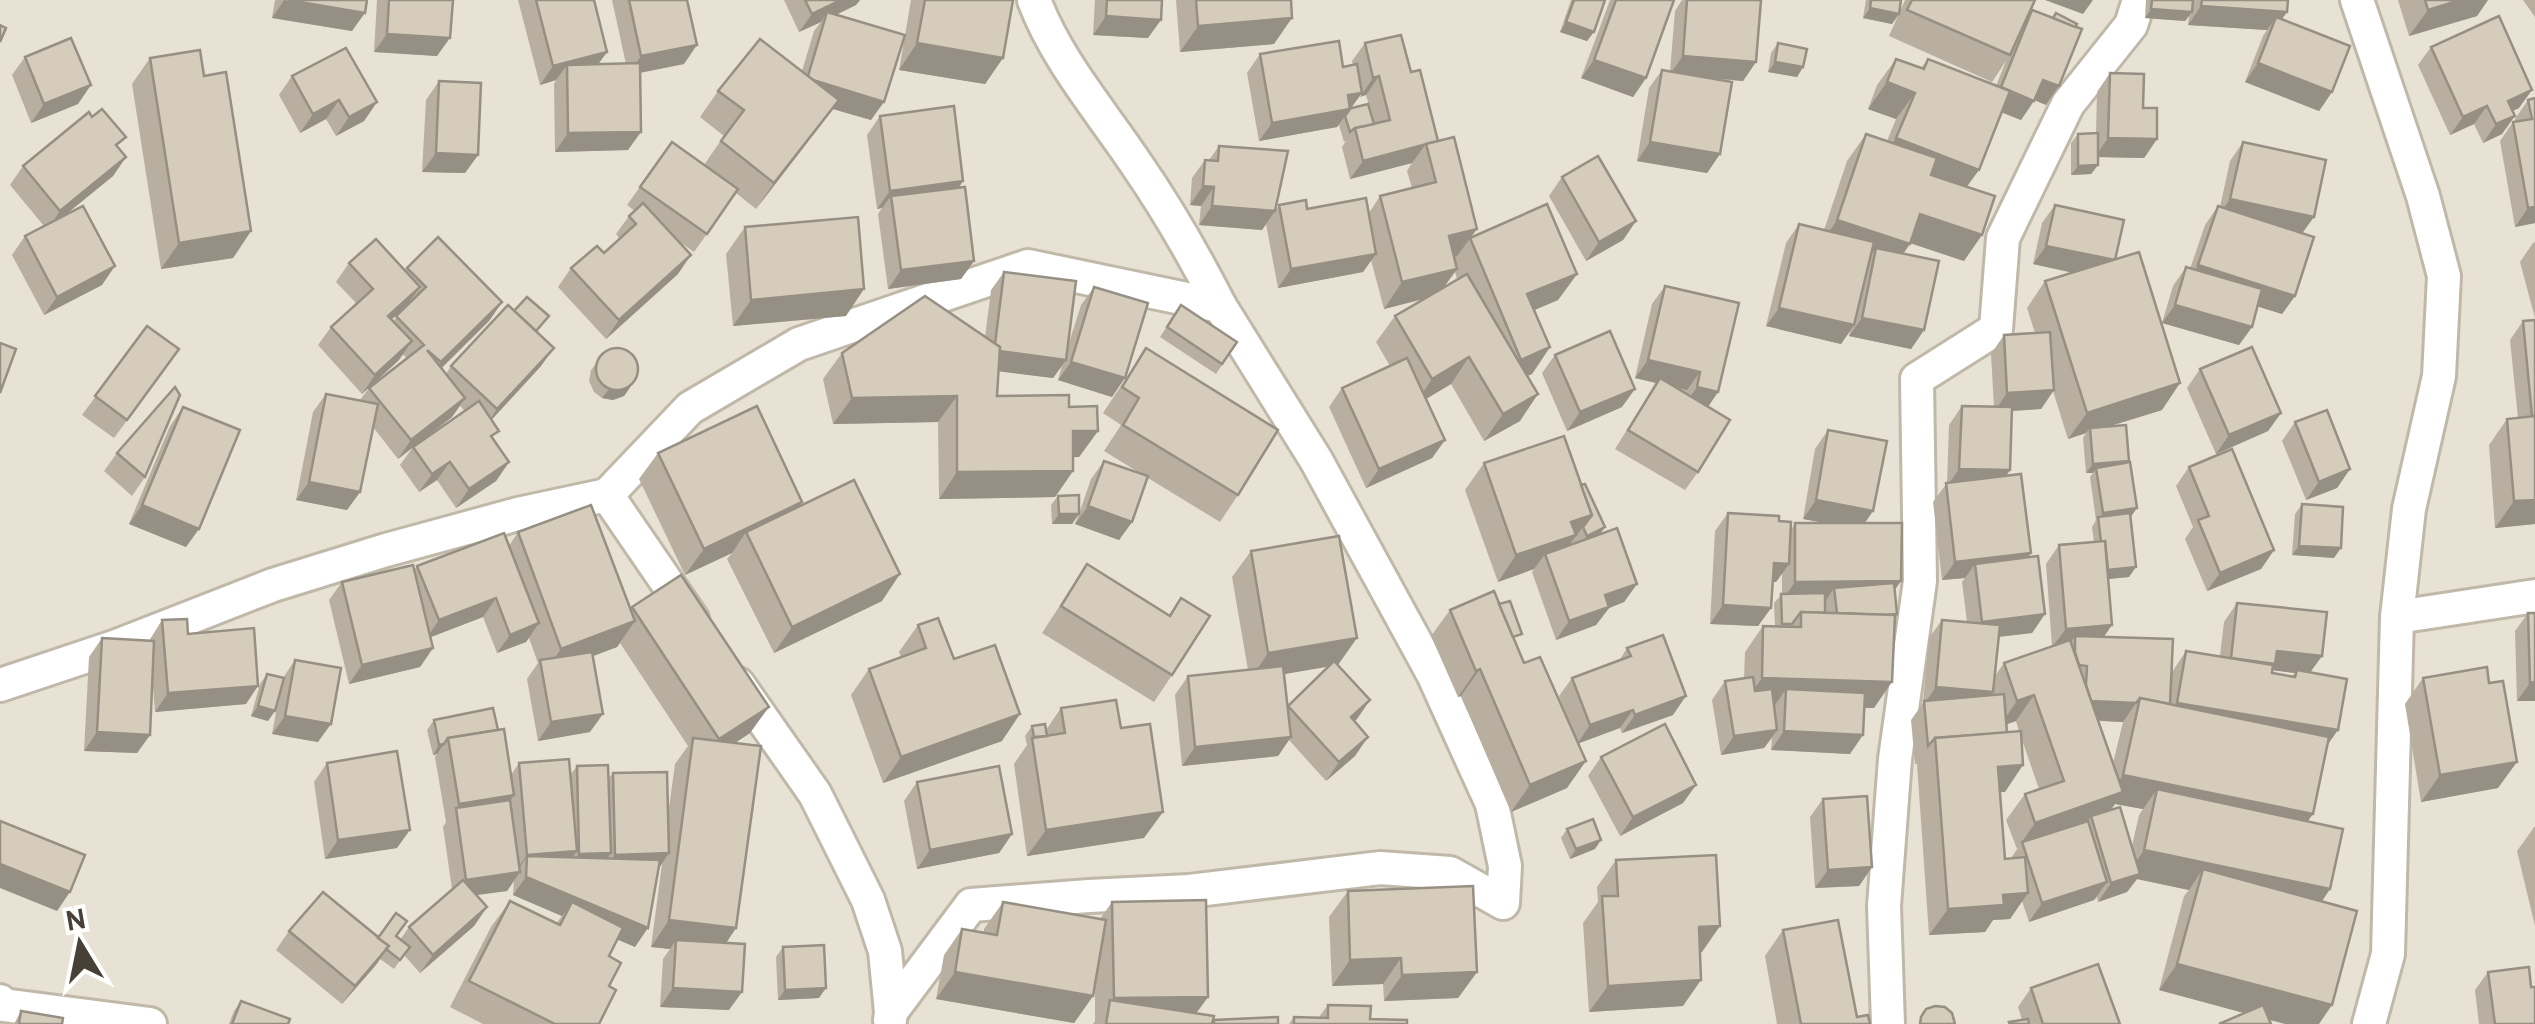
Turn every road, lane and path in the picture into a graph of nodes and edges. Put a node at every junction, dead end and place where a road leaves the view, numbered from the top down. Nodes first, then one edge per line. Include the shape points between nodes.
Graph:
1 (1034, 0) edge
2 (2139, 0) edge
3 (2357, 0) edge
4 (1220, 306) junction
5 (607, 495) junction
6 (2535, 596) edge
7 (2397, 617) junction
8 (0, 685) edge
9 (0, 1001) edge
10 (890, 1018) edge
11 (150, 1024) edge
12 (1888, 1024) edge
13 (2368, 1024) edge

1 - 4 street via 1078,83 1189,246
2 - 12 street via 2131,25 2068,104 2003,238 1996,328 1917,379 1920,581 1895,759 1884,906
3 - 7 street via 2444,276 2439,376 2409,510
4 - 5 street via 1028,266 799,344 690,408
4 - 10 street via 1316,460 1433,674 1492,804 1505,866 1503,903 1450,873 1380,868 972,906
5 - 8 street via 329,568
5 - 10 street via 815,794 868,900 884,951
6 - 7 street
7 - 13 street via 2388,954
9 - 11 street

